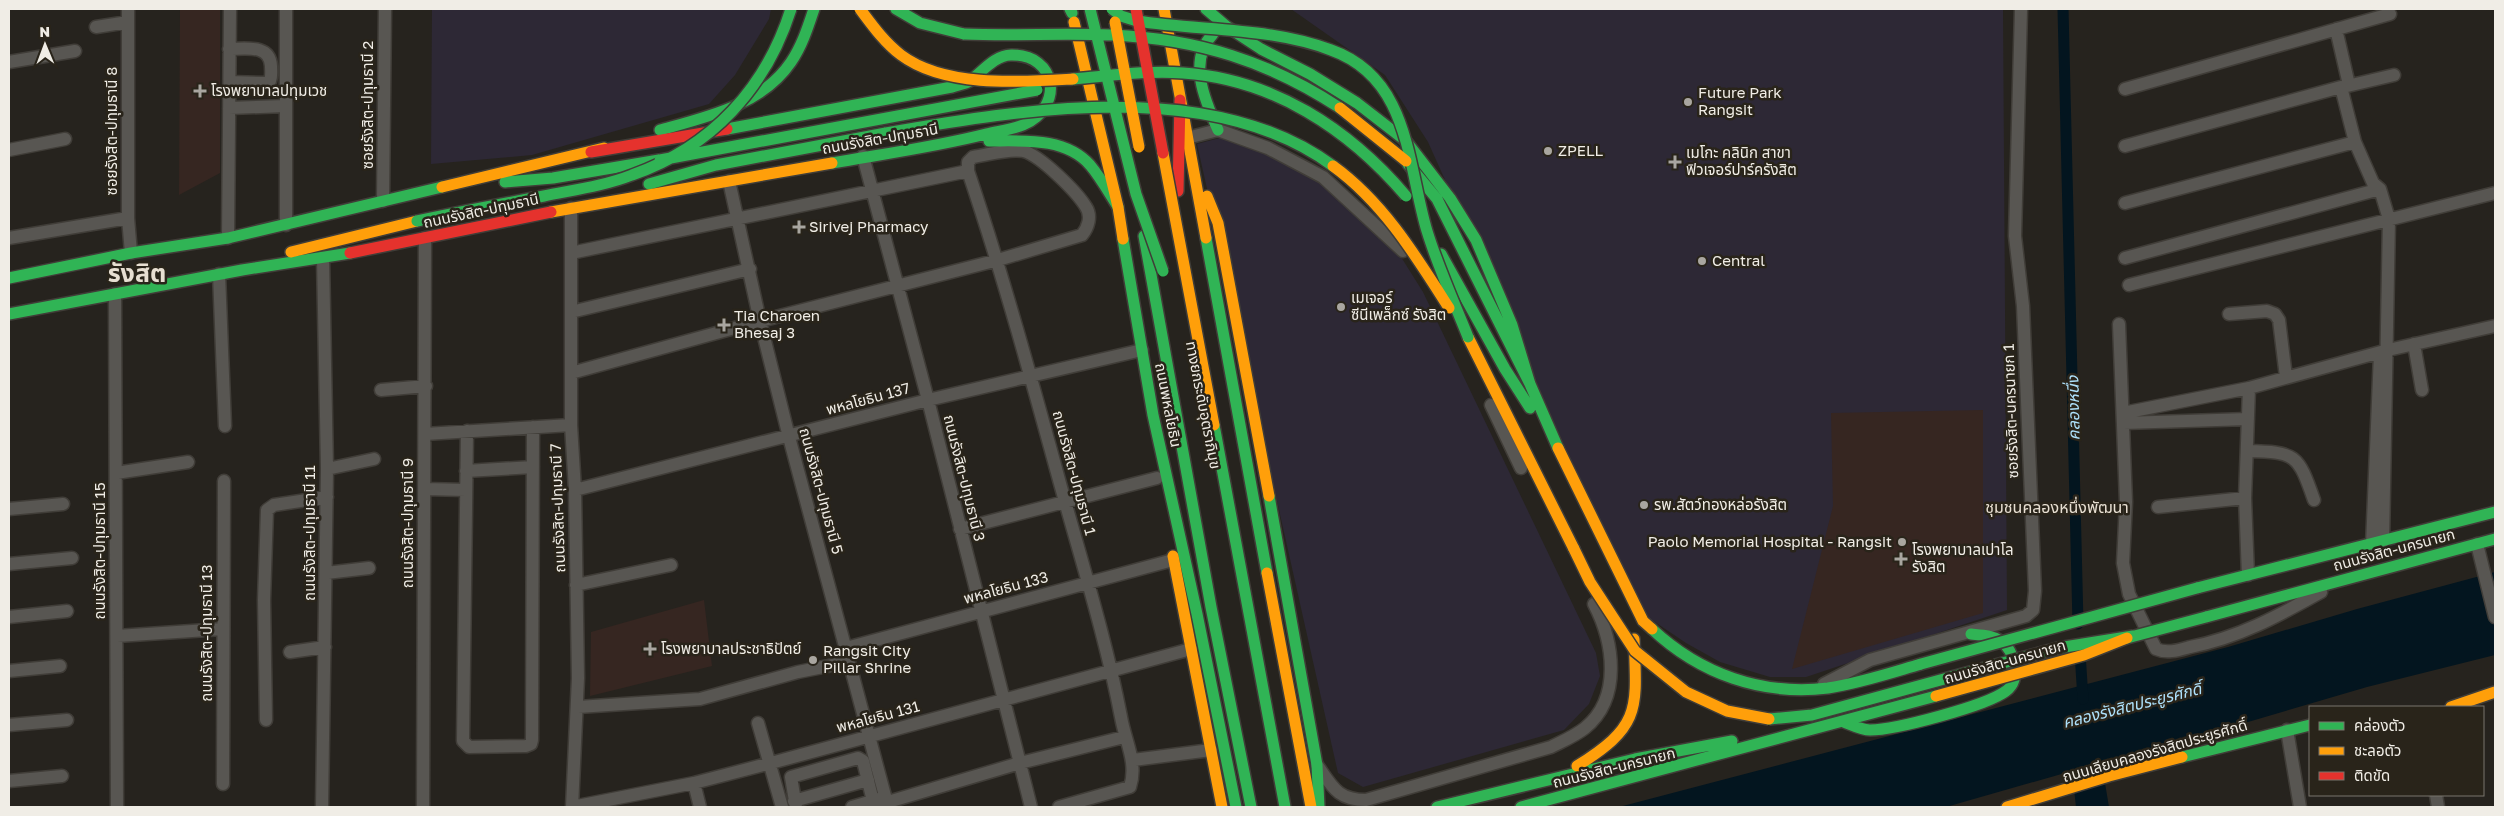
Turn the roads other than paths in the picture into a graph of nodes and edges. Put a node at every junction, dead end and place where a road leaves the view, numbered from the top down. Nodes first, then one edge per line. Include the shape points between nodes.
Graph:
1 (128, 9) edge
2 (230, 9) edge
3 (286, 9) edge
4 (385, 9) edge
5 (791, 9) edge
6 (814, 9) edge
7 (860, 9) edge
8 (896, 9) edge
9 (1090, 9) edge
10 (1103, 9) edge
11 (1112, 9) edge
12 (1136, 9) edge
13 (1144, 9) edge
14 (1164, 9) edge
15 (1206, 9) edge
16 (2021, 9) edge
17 (1071, 10) edge
18 (2390, 14) dead end
19 (128, 22) junction
20 (96, 26) dead end
21 (1226, 26) junction
22 (2336, 29) junction
23 (229, 49) junction
24 (75, 51) dead end
25 (9, 62) edge
26 (1133, 74) junction
27 (2394, 74) dead end
28 (230, 82) junction
29 (2345, 86) junction
30 (952, 87) junction
31 (2125, 89) dead end
32 (1180, 100) junction
33 (286, 106) junction
34 (230, 108) junction
35 (1218, 130) junction
36 (1187, 138) junction
37 (65, 139) dead end
38 (960, 141) junction
39 (2355, 142) junction
40 (2125, 146) dead end
41 (9, 150) edge
42 (591, 152) junction
43 (1140, 154) dead end
44 (863, 156) junction
45 (1194, 168) junction
46 (968, 171) junction
47 (729, 181) junction
48 (1146, 184) dead end
49 (448, 186) junction
50 (2375, 188) junction
51 (872, 190) junction
52 (1178, 191) junction
53 (2495, 193) edge
54 (384, 202) junction
55 (594, 203) junction
56 (2125, 203) dead end
57 (1118, 206) junction
58 (571, 208) junction
59 (128, 218) junction
60 (737, 219) junction
61 (2386, 220) junction
62 (286, 225) junction
63 (9, 238) edge
64 (228, 238) junction
65 (426, 238) junction
66 (131, 253) junction
67 (571, 253) junction
68 (323, 258) junction
69 (2125, 258) dead end
70 (998, 260) junction
71 (750, 269) junction
72 (242, 270) junction
73 (219, 274) junction
74 (9, 278) edge
75 (2129, 285) dead end
76 (897, 287) junction
77 (115, 294) junction
78 (571, 312) junction
79 (9, 314) edge
80 (2229, 314) dead end
81 (760, 321) junction
82 (2119, 324) dead end
83 (2495, 326) edge
84 (1468, 337) junction
85 (2414, 344) junction
86 (1142, 350) junction
87 (2384, 351) junction
88 (571, 373) junction
89 (1030, 375) junction
90 (2286, 377) junction
91 (1247, 383) junction
92 (1530, 384) junction
93 (426, 386) junction
94 (2249, 388) junction
95 (380, 390) dead end
96 (2422, 390) dead end
97 (928, 400) junction
98 (2124, 418) junction
99 (2248, 419) junction
100 (571, 425) junction
101 (225, 426) dead end
102 (533, 427) junction
103 (467, 431) junction
104 (1156, 432) junction
105 (425, 434) junction
106 (789, 437) junction
107 (2246, 451) junction
108 (374, 459) dead end
109 (188, 462) dead end
110 (1566, 464) junction
111 (533, 467) junction
112 (327, 469) junction
113 (466, 471) junction
114 (116, 474) junction
115 (1157, 478) junction
116 (224, 481) dead end
117 (425, 489) junction
118 (466, 490) junction
119 (575, 490) junction
120 (327, 497) junction
121 (2245, 498) junction
122 (2314, 500) dead end
123 (1065, 502) junction
124 (63, 504) dead end
125 (2158, 507) dead end
126 (9, 509) edge
127 (2495, 512) edge
128 (1257, 520) junction
129 (960, 529) junction
130 (2495, 539) edge
131 (2378, 543) junction
132 (2477, 544) junction
133 (72, 558) dead end
134 (1174, 560) junction
135 (9, 564) edge
136 (671, 565) dead end
137 (369, 568) dead end
138 (326, 573) junction
139 (2248, 575) junction
140 (2345, 579) junction
141 (1088, 583) junction
142 (576, 585) junction
143 (1626, 586) junction
144 (67, 611) dead end
145 (981, 612) junction
146 (9, 617) edge
147 (2495, 617) edge
148 (222, 628) junction
149 (1971, 634) junction
150 (116, 636) junction
151 (2133, 636) junction
152 (326, 647) junction
153 (846, 648) junction
154 (1191, 649) junction
155 (290, 652) dead end
156 (848, 662) junction
157 (60, 666) dead end
158 (1629, 666) dead end
159 (1112, 670) junction
160 (9, 671) edge
161 (1648, 681) dead end
162 (1816, 689) junction
163 (2495, 692) edge
164 (1670, 694) dead end
165 (1004, 700) junction
166 (2454, 706) edge
167 (578, 707) junction
168 (1721, 708) junction
169 (67, 720) dead end
170 (266, 720) dead end
171 (1844, 722) junction
172 (758, 723) dead end
173 (9, 725) edge
174 (2309, 725) edge
175 (1823, 727) junction
176 (2287, 730) junction
177 (868, 736) junction
178 (1124, 737) junction
179 (1210, 750) junction
180 (1133, 760) junction
181 (771, 763) junction
182 (1020, 763) junction
183 (1317, 765) junction
184 (62, 776) dead end
185 (1558, 777) junction
186 (868, 780) junction
187 (9, 781) edge
188 (694, 783) junction
189 (223, 784) dead end
190 (1366, 800) junction
191 (887, 802) edge
192 (795, 804) edge
193 (872, 804) edge
194 (117, 807) edge
195 (322, 807) edge
196 (423, 807) edge
197 (572, 807) edge
198 (700, 807) edge
199 (782, 807) edge
200 (852, 807) edge
201 (1031, 807) edge
202 (1059, 807) edge
203 (1222, 807) edge
204 (1236, 807) edge
205 (1252, 807) edge
206 (1285, 807) edge
207 (1291, 807) edge
208 (1310, 807) edge
209 (1319, 807) edge
210 (1350, 807) edge
211 (1437, 807) edge
212 (1521, 807) edge
213 (2008, 807) edge
214 (2300, 807) edge

1 - 19 street, ซอยรังสิต-ปทุมธานี 8
2 - 23 street
3 - 33 street
4 - 54 street, ซอยรังสิต-ปทุมธานี 2
5 - 72 main road, bridge via 780,45 759,80 730,114 682,152 656,166 621,179 305,248
6 - 42 main road via 796,57 770,87 722,112
7 - 26 main road, bridge via 876,32 895,50 918,66 944,74 1023,81
8 - 92 main road, bridge via 920,23 964,34 1146,37 1181,41 1250,60 1292,77 1372,130 1406,161 1437,199
9 - 48 main road, bridge via 1136,194 1164,276
10 - 205 main road, ถนนพหลโยธิน via 1211,607
11 - 43 main road, bridge
11 - 84 main road, bridge via 1125,18 1318,45 1352,59 1373,74 1404,128 1422,216 1436,260
12 - 206 main road, ทางยกระดับอุตราภิมุข, bridge
13 - 52 main road
14 - 32 main road
15 - 21 main road
16 - 149 street, ซอยรังสิต-นครนายก 1 via 2015,236 2023,306 2035,599 2033,610 2026,616
17 - 57 main road, ถนนพหลโยธิน
18 - 22 street
19 - 20 street
19 - 59 street, ซอยรังสิต-ปทุมธานี 8
21 - 35 main road via 1208,37 1200,60 1202,90
21 - 92 main road via 1260,49 1357,103 1406,141 1450,198 1476,240 1512,325
22 - 29 street
22 - 31 street
23 - 28 street
23 - 28 street via 260,49 266,52 271,59 272,75 266,83
24 - 25 street
26 - 49 main road, bridge via 553,178
26 - 110 main road, bridge via 1184,73 1240,83 1290,101 1330,123 1391,177 1457,280 1504,369
27 - 29 street
28 - 34 street
29 - 39 street
29 - 40 street
30 - 38 main road via 967,95 974,104 972,124
30 - 38 main road via 968,82 994,61 1008,55 1032,59 1051,81 1051,96 1036,117 1022,125
30 - 42 main road
32 - 36 main road
32 - 52 main road
33 - 34 street
33 - 62 street
34 - 64 street
35 - 36 street
35 - 190 street via 1268,148 1322,176 1419,268 1450,321 1501,430 1598,611 1607,637 1612,671 1606,699 1586,727 1551,747
36 - 45 main road
37 - 41 street
38 - 44 main road, ถนนรังสิต-ปทุมธานี
38 - 57 main road via 1027,141 1060,145 1085,160
39 - 50 street
39 - 56 street
42 - 49 main road
44 - 47 main road, ถนนรังสิต-ปทุมธานี
44 - 51 street, ถนนรังสิต-ปทุมธานี 3
45 - 91 main road via 1218,223
45 - 128 main road
46 - 51 street
46 - 70 street, ถนนรังสิต-ปทุมธานี 1
46 - 70 street via 968,162 973,157 1021,150 1041,161 1087,208 1089,220 1082,235
47 - 55 main road, ถนนรังสิต-ปทุมธานี
47 - 60 street, ถนนรังสิต-ปทุมธานี 5
49 - 54 main road, ถนนรังสิต-ปทุมธานี
50 - 61 street
50 - 69 street
51 - 60 street
51 - 76 street, ถนนรังสิต-ปทุมธานี 3
52 - 207 main road
53 - 61 street
54 - 62 main road, ถนนรังสิต-ปทุมธานี
55 - 58 main road, ถนนรังสิต-ปทุมธานี
55 - 84 main road, bridge via 656,181 716,165 974,117 1040,110 1143,109 1195,113 1286,137 1325,159 1366,193 1412,250
57 - 86 main road, ถนนพหลโยธิน
58 - 65 main road, ถนนรังสิต-ปทุมธานี
58 - 67 street, ถนนรังสิต-ปทุมธานี 7
59 - 63 street
59 - 66 street, ซอยรังสิต-ปทุมธานี 8
60 - 67 street
60 - 71 street, ถนนรังสิต-ปทุมธานี 5
61 - 75 street
61 - 87 street
62 - 64 main road, ถนนรังสิต-ปทุมธานี
64 - 66 main road, ถนนรังสิต-ปทุมธานี
65 - 68 main road, ถนนรังสิต-ปทุมธานี
65 - 93 street, ถนนรังสิต-ปทุมธานี 9
66 - 74 main road, ถนนรังสิต-ปทุมธานี
67 - 78 street, ถนนรังสิต-ปทุมธานี 7
68 - 72 main road, ถนนรังสิต-ปทุมธานี
68 - 112 street, ถนนรังสิต-ปทุมธานี 11
70 - 76 street
70 - 89 street, ถนนรังสิต-ปทุมธานี 1
71 - 78 street
71 - 81 street, ถนนรังสิต-ปทุมธานี 5
72 - 73 main road, ถนนรังสิต-ปทุมธานี
73 - 77 main road, ถนนรังสิต-ปทุมธานี
73 - 101 street
76 - 81 street
76 - 97 street, ถนนรังสิต-ปทุมธานี 3
77 - 79 main road, ถนนรังสิต-ปทุมธานี
77 - 114 street, ถนนรังสิต-ปทุมธานี 15
78 - 88 street, ถนนรังสิต-ปทุมธานี 7
80 - 90 street via 2268,311 2275,314 2279,320
81 - 88 street
81 - 106 street, ถนนรังสิต-ปทุมธานี 5
82 - 98 street
83 - 85 street
84 - 168 main road, bridge via 1590,582 1635,651 1686,692
85 - 87 street
85 - 96 street
86 - 89 street, พหลโยธิน 137
86 - 104 main road, ถนนพหลโยธิน
87 - 90 street
87 - 131 street
88 - 100 street, ถนนรังสิต-ปทุมธานี 7
89 - 97 street, พหลโยธิน 137
89 - 123 street, ถนนรังสิต-ปทุมธานี 1
90 - 94 street
91 - 128 main road
91 - 183 main road
92 - 110 main road
93 - 95 street
93 - 105 street, ถนนรังสิต-ปทุมธานี 9
94 - 98 street
94 - 99 street
97 - 106 street, พหลโยธิน 137
97 - 129 street, ถนนรังสิต-ปทุมธานี 3
98 - 99 street
98 - 140 street via 2125,579 2156,649 2169,652 2234,636 2264,624
99 - 107 street
100 - 102 street
100 - 119 street, ถนนรังสิต-ปทุมธานี 7
102 - 103 street
102 - 111 street
103 - 105 street
103 - 113 street
104 - 115 main road
104 - 204 main road, ถนนพหลโยธิน
105 - 117 street, ถนนรังสิต-ปทุมธานี 9
106 - 119 street, พหลโยธิน 137
106 - 153 street, ถนนรังสิต-ปทุมธานี 5
107 - 121 street
107 - 122 street via 2289,455 2299,461
108 - 112 street
109 - 114 street
110 - 143 main road, ถนนรังสิต-นครนายก
111 - 113 street
111 - 118 street via 532,740 526,746 469,747 463,742
112 - 120 street, ถนนรังสิต-ปทุมธานี 11
113 - 118 street
114 - 150 street, ถนนรังสิต-ปทุมธานี 15
115 - 123 street
115 - 134 main road
116 - 148 street, ถนนรังสิต-ปทุมธานี 13
117 - 118 street
117 - 196 street, ถนนรังสิต-ปทุมธานี 9
119 - 142 street, ถนนรังสิต-ปทุมธานี 7
120 - 138 street, ถนนรังสิต-ปทุมธานี 11
120 - 170 street via 274,505 267,510 264,600
121 - 125 street
121 - 139 street
123 - 129 street
123 - 141 street, ถนนรังสิต-ปทุมธานี 1
124 - 126 street
127 - 131 main road, ถนนรังสิต-นครนายก
128 - 208 main road
129 - 145 street, ถนนรังสิต-ปทุมธานี 3
130 - 132 main road, ถนนรังสิต-นครนายก
131 - 139 main road, ถนนรังสิต-นครนายก
132 - 140 main road, ถนนรังสิต-นครนายก
132 - 147 street
133 - 135 street
134 - 141 street, พหลโยธิน 133
134 - 154 main road
136 - 142 street
137 - 138 street
138 - 152 street, ถนนรังสิต-ปทุมธานี 11
139 - 162 main road, ถนนรังสิต-นครนายก, bridge via 1868,678
140 - 151 main road, ถนนรังสิต-นครนายก, bridge
141 - 145 street, พหลโยธิน 133
141 - 159 street, ถนนรังสิต-ปทุมธานี 1
142 - 167 street, ถนนรังสิต-ปทุมธานี 7
143 - 162 main road, ถนนรังสิต-นครนายก via 1643,621 1660,637 1712,671 1746,685 1782,690
143 - 185 main road via 1633,628 1636,696 1630,723 1604,750
144 - 146 street
145 - 153 street, พหลโยธิน 133
145 - 165 street, ถนนรังสิต-ปทุมธานี 3
148 - 150 street
148 - 189 street, ถนนรังสิต-ปทุมธานี 13
149 - 162 street, ซอยรังสิต-นครนายก 1 via 1870,660
149 - 171 main road via 2000,639 2012,655 2015,674 2007,691 1982,702 1882,729 1867,730
150 - 194 street, ถนนรังสิต-ปทุมธานี 15
151 - 168 main road, bridge via 2058,648 1812,715 1770,719
151 - 171 main road, ถนนรังสิต-นครนายก, bridge via 2084,655
152 - 155 street
152 - 195 street, ถนนรังสิต-ปทุมธานี 11
153 - 156 street, ถนนรังสิต-ปทุมธานี 5
154 - 159 street, พหลโยธิน 131
154 - 179 main road
156 - 167 street via 700,699
156 - 177 street, ถนนรังสิต-ปทุมธานี 5
157 - 160 street
158 - 161 main road
159 - 165 street, พหลโยธิน 131
159 - 178 street, ถนนรังสิต-ปทุมธานี 1
163 - 166 main road
164 - 168 main road, bridge
165 - 177 street, พหลโยธิน 131
165 - 182 street, ถนนรังสิต-ปทุมธานี 3
167 - 197 street, ถนนรังสิต-ปทุมธานี 7
169 - 173 street
171 - 175 main road, ถนนรังสิต-นครนายก
172 - 181 street
174 - 176 main road, ถนนเลียบคลองรังสิตประยูรศักดิ์
175 - 185 main road via 1702,746
175 - 212 main road, ถนนรังสิต-นครนายก
176 - 213 main road, ถนนเลียบคลองรังสิตประยูรศักดิ์ via 2109,776
176 - 214 street
177 - 181 street, พหลโยธิน 131
177 - 191 street, ถนนรังสิต-ปทุมธานี 5
178 - 180 street, ถนนรังสิต-ปทุมธานี 1
178 - 182 street
179 - 180 street
179 - 203 main road
180 - 202 street, ถนนรังสิต-ปทุมธานี 1 via 1130,787
181 - 188 street, พหลโยธิน 131
181 - 199 street
182 - 191 street
182 - 201 street, ถนนรังสิต-ปทุมธานี 3
183 - 190 street via 1339,794
183 - 209 main road
184 - 187 street
185 - 211 main road
186 - 192 street
186 - 192 street via 861,757 795,774 791,782
186 - 193 street
188 - 197 street, พหลโยธิน 131
188 - 198 street
190 - 210 street
191 - 193 street
193 - 200 street

